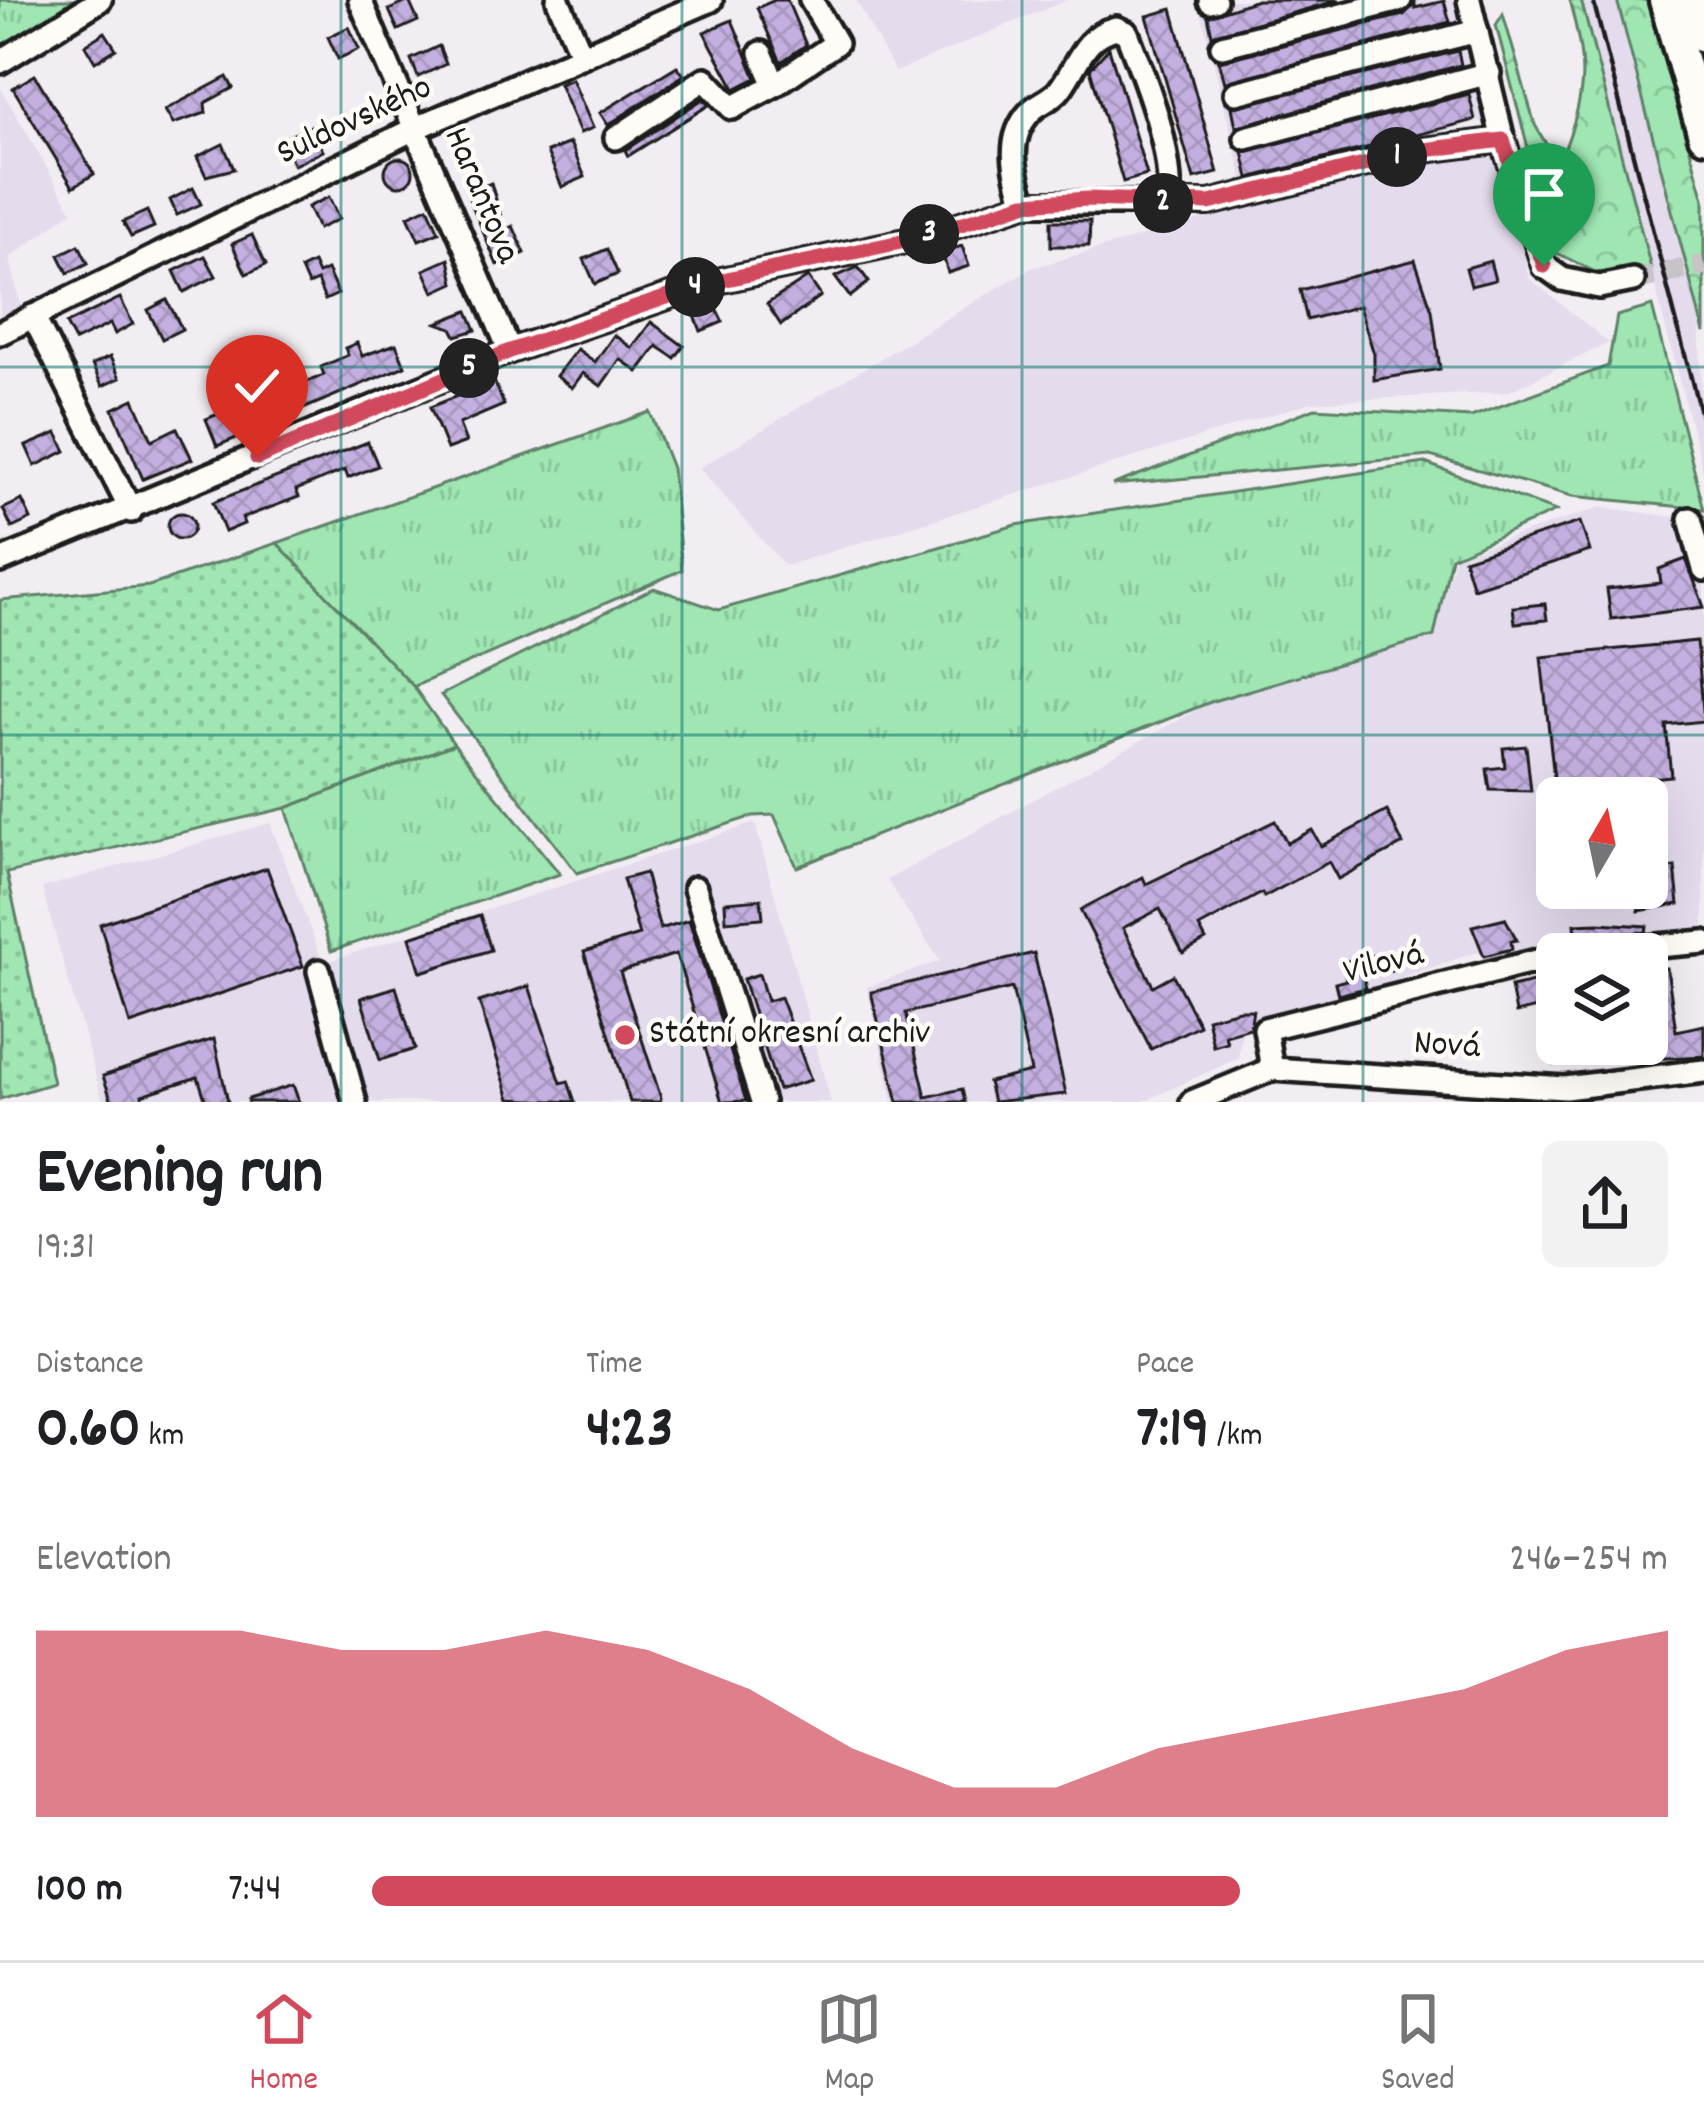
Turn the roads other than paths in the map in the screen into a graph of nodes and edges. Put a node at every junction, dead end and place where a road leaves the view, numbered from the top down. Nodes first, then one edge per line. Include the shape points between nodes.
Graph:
1 (100, 0) edge
2 (360, 0) edge
3 (558, 0) edge
4 (711, 0) edge
5 (811, 0) edge
6 (1400, 0) edge
7 (1469, 0) edge
8 (1665, 0) edge
9 (1693, 0) edge
10 (1477, 31) junction
11 (1704, 38) edge
12 (1222, 46) dead end
13 (761, 53) dead end
14 (582, 56) junction
15 (0, 62) edge
16 (1490, 73) junction
17 (775, 85) junction
18 (1236, 93) dead end
19 (416, 128) junction
20 (1704, 134) edge
21 (616, 138) dead end
22 (1246, 138) dead end
23 (1503, 140) junction
24 (1025, 203) junction
25 (1168, 204) junction
26 (1633, 280) tunnel mouth
27 (33, 316) junction
28 (0, 333) edge
29 (510, 351) junction
30 (131, 511) junction
31 (1690, 519) dead end
32 (0, 561) edge
33 (1704, 569) edge
34 (695, 888) dead end
35 (1704, 942) edge
36 (1668, 945) edge
37 (1536, 961) edge
38 (320, 970) dead end
39 (1272, 1069) junction
40 (1704, 1071) edge
41 (1565, 1095) edge
42 (355, 1102) edge
43 (762, 1102) edge
44 (1192, 1102) edge

1 - 15 street
2 - 19 street, Harantova
3 - 14 street
4 - 14 street, Suldovského
5 - 17 street via 836,44
6 - 12 street
7 - 10 street
8 - 20 highway
9 - 11 highway
10 - 16 street
10 - 18 street
13 - 17 street
14 - 19 street, Suldovského
16 - 22 street
16 - 23 street
17 - 21 street via 732,108 705,79
19 - 27 street, Suldovského
19 - 29 street, Harantova
23 - 25 street via 1424,150 1209,203
23 - 26 street via 1544,266 1562,280 1599,287
24 - 25 street
24 - 25 street via 1013,155 1021,125 1060,90 1079,54 1116,28 1136,54 1165,155
24 - 29 street via 915,239 708,283
27 - 28 street, Suldovského
27 - 30 street
29 - 30 street
30 - 32 street
31 - 33 street
34 - 43 street
35 - 36 street, Vilová
37 - 39 street, Vilová via 1265,1029
38 - 42 street
39 - 41 street, Nová
39 - 44 street, Nová
40 - 41 street, Nová

